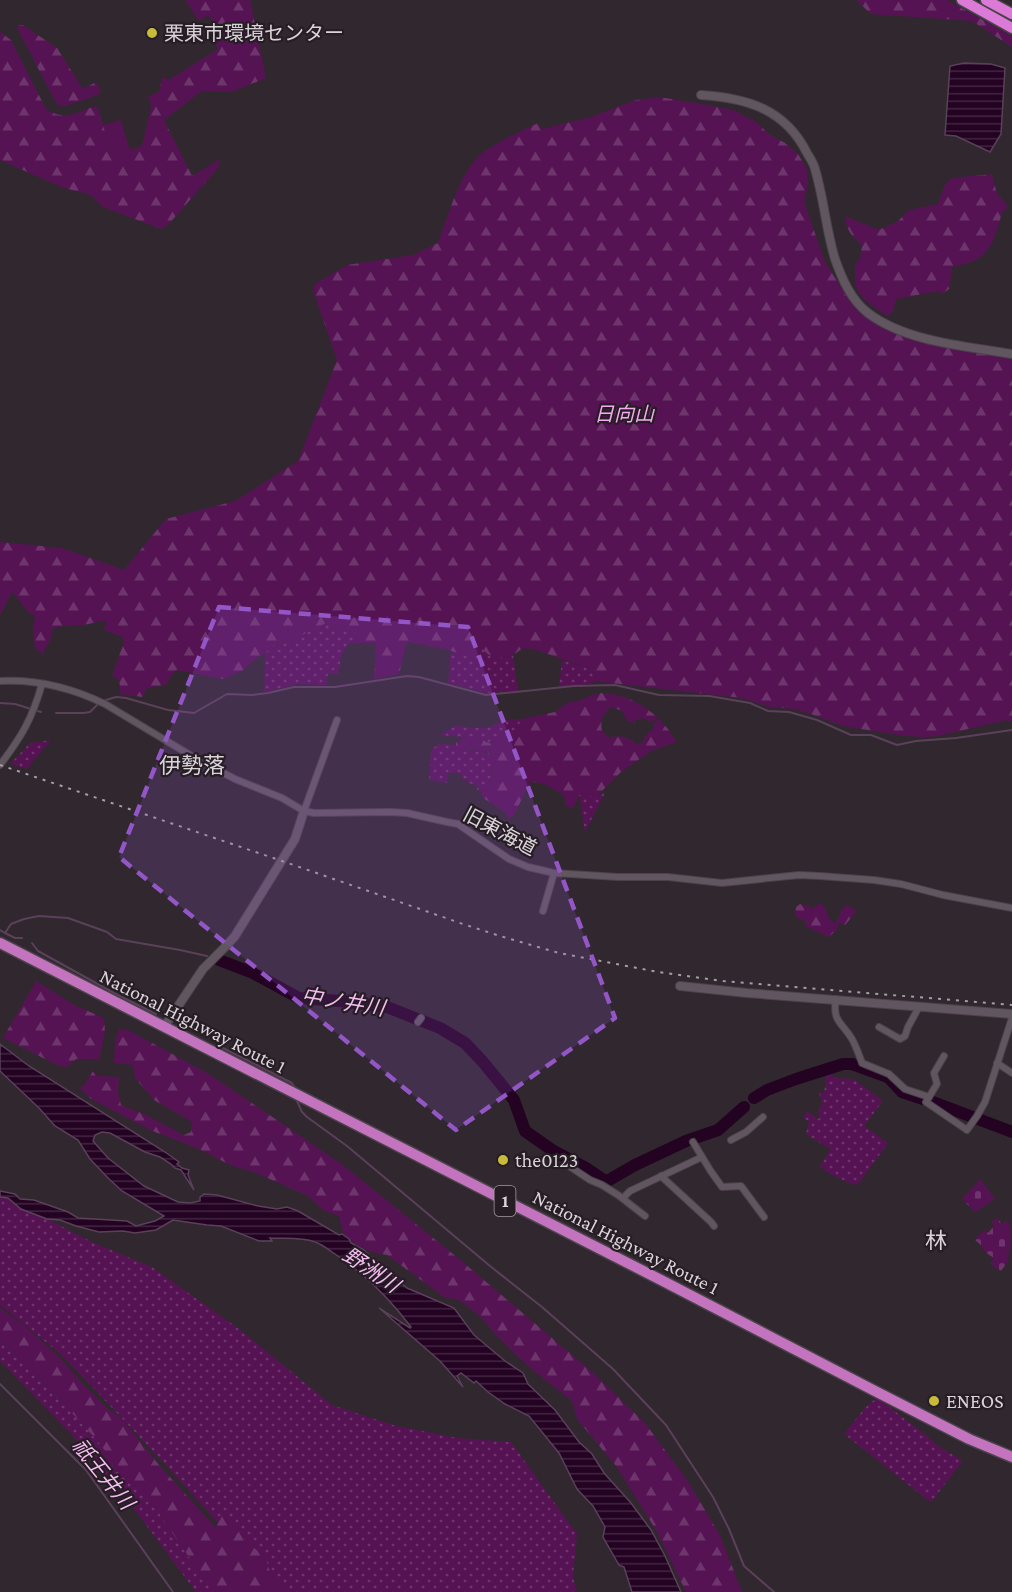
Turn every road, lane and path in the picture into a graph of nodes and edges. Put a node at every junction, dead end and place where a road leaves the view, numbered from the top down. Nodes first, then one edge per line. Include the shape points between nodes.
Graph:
1 (962, 0) edge
2 (986, 0) edge
3 (1012, 14) edge
4 (1012, 28) edge
5 (701, 95) dead end
6 (1012, 354) edge
7 (0, 681) edge
8 (42, 684) junction
9 (337, 720) dead end
10 (0, 765) edge
11 (304, 811) junction
12 (554, 873) junction
13 (1012, 908) edge
14 (543, 911) dead end
15 (0, 943) edge
16 (680, 986) dead end
17 (836, 999) junction
18 (919, 1007) junction
19 (1012, 1016) edge
20 (164, 1027) junction
21 (879, 1027) dead end
22 (944, 1056) dead end
23 (997, 1063) junction
24 (1012, 1073) edge
25 (930, 1097) junction
26 (764, 1117) dead end
27 (731, 1140) dead end
28 (693, 1142) dead end
29 (702, 1156) junction
30 (566, 1164) dead end
31 (661, 1176) junction
32 (623, 1198) junction
33 (645, 1216) dead end
34 (764, 1217) dead end
35 (714, 1226) dead end
36 (1012, 1457) edge

1 - 4 highway
2 - 3 highway
5 - 6 street via 726,97 762,108 782,120 800,139 815,167 842,279 866,311 901,331 939,342
7 - 8 street, 旧東海道
8 - 10 street via 28,724
8 - 11 street, 旧東海道 via 79,692 105,704 200,761
9 - 11 street
11 - 12 street, 旧東海道 via 407,813 458,824 508,859
11 - 20 street via 295,839 235,936 203,969
12 - 13 street, 旧東海道 via 722,883 799,875 874,880
12 - 14 street
15 - 20 highway, National Highway Route 1 / 1
16 - 17 street
17 - 18 street
17 - 25 street via 834,1013 852,1039 862,1063 889,1074 905,1089
18 - 19 street
18 - 21 street via 906,1036 900,1039
19 - 23 street
20 - 36 highway, National Highway Route 1 / 1 via 880,1394
22 - 25 street via 934,1073 937,1084
23 - 24 street
23 - 25 street via 985,1102 967,1131 926,1102
26 - 27 street
28 - 29 street
29 - 31 street
29 - 34 street via 722,1187 741,1186
30 - 32 street
31 - 32 street
31 - 35 street
32 - 33 street

